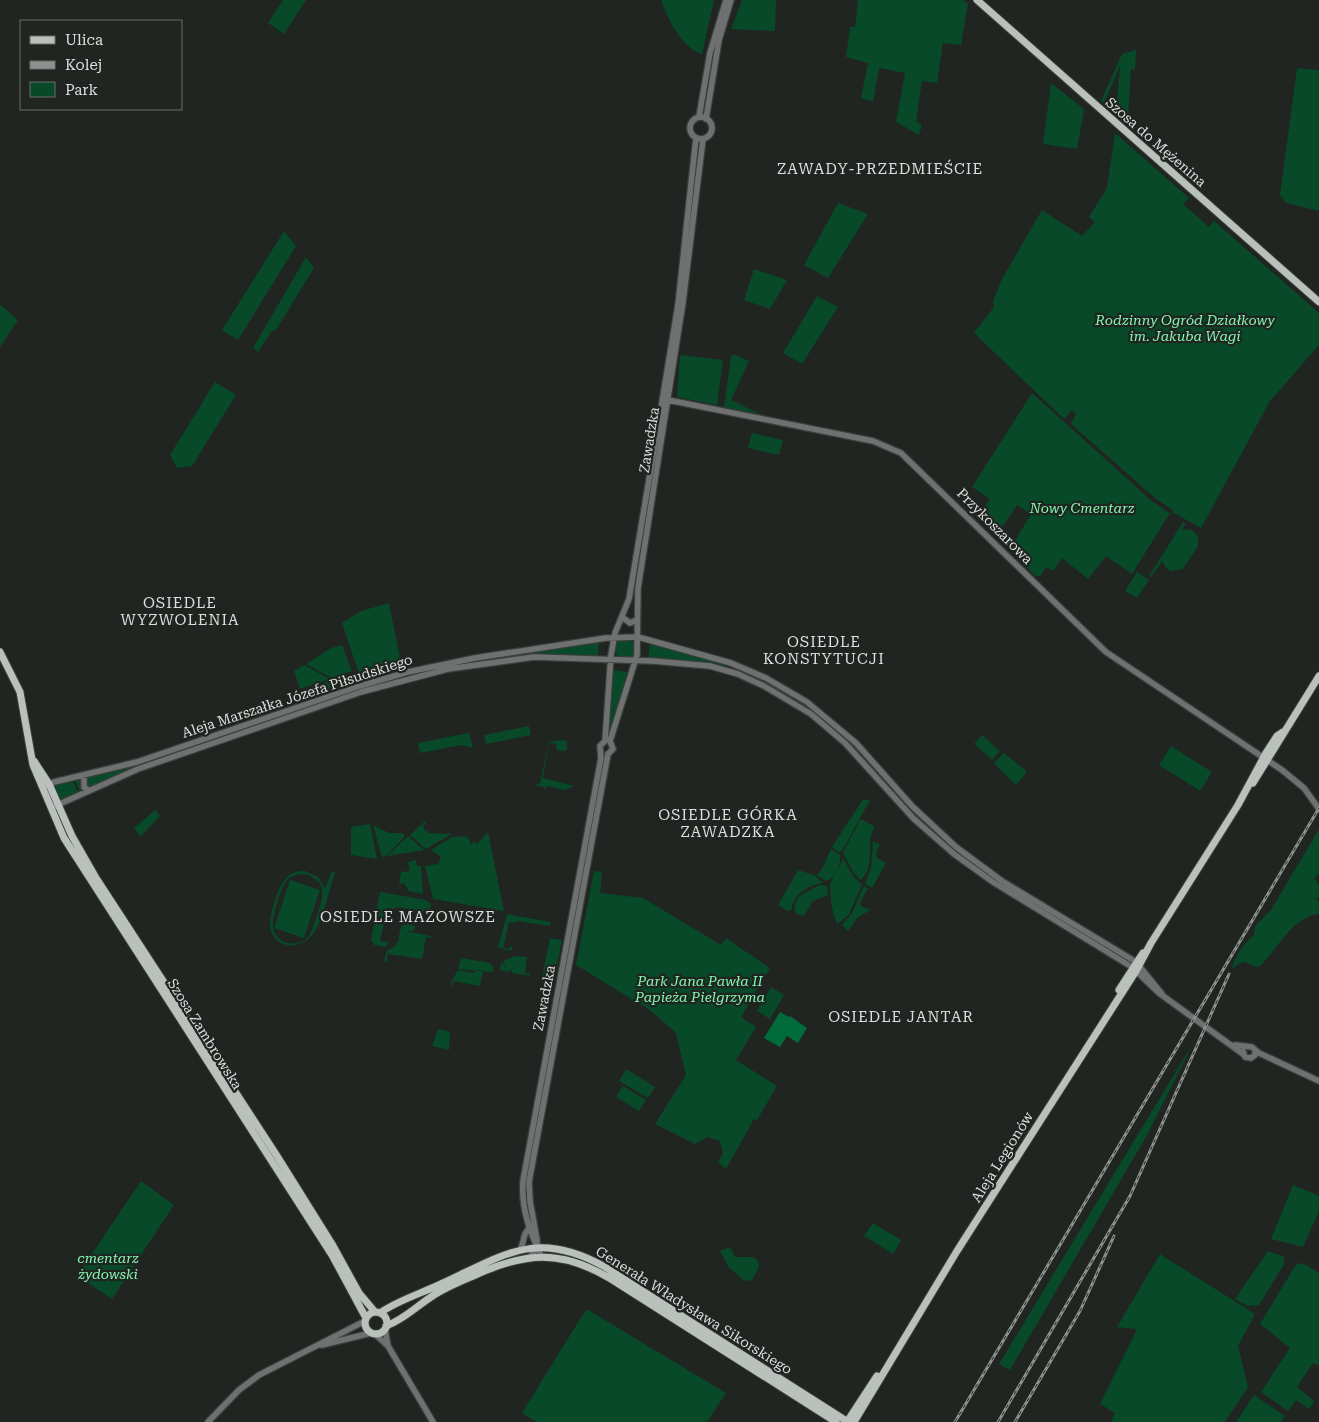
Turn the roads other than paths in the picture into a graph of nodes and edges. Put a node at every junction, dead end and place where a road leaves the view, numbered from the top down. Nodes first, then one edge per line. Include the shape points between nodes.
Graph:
1 (726, 0) edge
2 (731, 0) edge
3 (977, 0) edge
4 (698, 117) junction
5 (706, 119) junction
6 (699, 138) junction
7 (1319, 302) edge
8 (665, 399) junction
9 (647, 518) junction
10 (622, 617) junction
11 (637, 620) junction
12 (614, 637) junction
13 (638, 637) junction
14 (0, 652) edge
15 (610, 661) junction
16 (635, 662) junction
17 (1319, 676) edge
18 (608, 741) junction
19 (605, 753) junction
20 (1266, 758) junction
21 (32, 759) junction
22 (84, 775) junction
23 (49, 784) junction
24 (43, 789) junction
25 (89, 791) junction
26 (54, 806) junction
27 (1319, 809) edge
28 (1136, 966) junction
29 (1245, 1050) junction
30 (1255, 1050) junction
31 (1253, 1057) junction
32 (1274, 1060) junction
33 (1319, 1081) edge
34 (529, 1228) junction
35 (537, 1247) junction
36 (559, 1248) junction
37 (521, 1249) junction
38 (541, 1256) junction
39 (530, 1257) junction
40 (556, 1257) junction
41 (362, 1304) junction
42 (378, 1311) junction
43 (363, 1319) junction
44 (915, 1320) junction
45 (388, 1328) junction
46 (373, 1335) junction
47 (322, 1345) junction
48 (388, 1346) junction
49 (208, 1422) edge
50 (433, 1422) edge
51 (836, 1422) edge
52 (848, 1422) edge
53 (854, 1422) edge

1 - 4 street via 710,53
2 - 5 street via 716,54
3 - 7 main road, Szosa do Mężenina
4 - 5 street
4 - 6 street via 690,126 691,133
5 - 6 street via 712,129 708,137
6 - 8 street, Zawadzka
8 - 9 street, Zawadzka
8 - 20 street, Przykoszarowa via 873,441 901,453 1105,651
9 - 10 street, Zawadzka
9 - 11 street, Zawadzka
10 - 11 street via 630,623
10 - 12 street, Zawadzka
11 - 13 street, Zawadzka
12 - 13 street, Aleja Marszałka Józefa Piłsudskiego
12 - 15 street, Zawadzka
12 - 22 street, Aleja Marszałka Józefa Piłsudskiego via 475,658 408,672 137,762
13 - 16 street, Zawadzka
13 - 28 street, Aleja Marszałka Józefa Piłsudskiego via 714,657 754,672 794,694 846,733 926,821 965,855
14 - 21 main road, Szosa Zambrowska via 21,694
15 - 16 street, Aleja Marszałka Józefa Piłsudskiego
15 - 18 street, Zawadzka
15 - 25 street, Aleja Marszałka Józefa Piłsudskiego via 522,658 410,678 138,769
16 - 18 street, Zawadzka
16 - 28 street, Aleja Marszałka Józefa Piłsudskiego via 716,668 752,680 787,698 845,743 914,819 954,854 1006,891
17 - 20 main road, Aleja Legionów via 1282,738
18 - 19 street via 601,744
18 - 19 street via 613,749
19 - 34 street, Zawadzka via 523,1182
19 - 35 street, Zawadzka via 529,1182
20 - 27 street, Przykoszarowa via 1304,788
20 - 28 main road, Aleja Legionów via 1256,780
21 - 23 main road, Szosa Zambrowska
21 - 24 main road, Szosa Zambrowska
22 - 23 street, Aleja Marszałka Józefa Piłsudskiego
22 - 25 street via 84,787
23 - 24 street, Aleja Marszałka Józefa Piłsudskiego
23 - 26 main road, Szosa Zambrowska
24 - 26 main road, Szosa Zambrowska
25 - 26 street, Aleja Marszałka Józefa Piłsudskiego
26 - 41 main road, Szosa Zambrowska via 75,848 245,1113
28 - 29 street, Aleja Marszałka Józefa Piłsudskiego via 1162,994 1229,1043
28 - 44 main road, Aleja Legionów
29 - 30 street, Aleja Marszałka Józefa Piłsudskiego via 1252,1047
29 - 31 street, Aleja Marszałka Józefa Piłsudskiego via 1248,1058
30 - 31 street
30 - 32 street, Aleja Marszałka Józefa Piłsudskiego
31 - 32 street, Aleja Marszałka Józefa Piłsudskiego
32 - 33 street, Aleja Marszałka Józefa Piłsudskiego
34 - 35 street, Zawadzka
34 - 37 street
35 - 36 main road, Generała Władysława Sikorskiego
35 - 37 main road, Generała Władysława Sikorskiego
35 - 38 street, Zawadzka
35 - 39 street
36 - 40 main road
36 - 52 main road, Generała Władysława Sikorskiego via 605,1267
37 - 42 main road, Generała Władysława Sikorskiego
38 - 39 main road, Generała Władysława Sikorskiego
38 - 40 main road, Generała Władysława Sikorskiego
39 - 45 main road, Generała Władysława Sikorskiego via 498,1264 445,1289
40 - 51 main road, Generała Władysława Sikorskiego via 582,1264 611,1279
41 - 42 main road, Szosa Zambrowska
41 - 43 main road, Szosa Zambrowska
42 - 43 main road
42 - 45 main road via 386,1319
43 - 46 main road
43 - 47 street
44 - 52 main road, Aleja Legionów
44 - 53 main road, Aleja Legionów
45 - 46 main road
45 - 48 street
46 - 47 street
46 - 48 street
47 - 49 street via 248,1382
48 - 50 street

